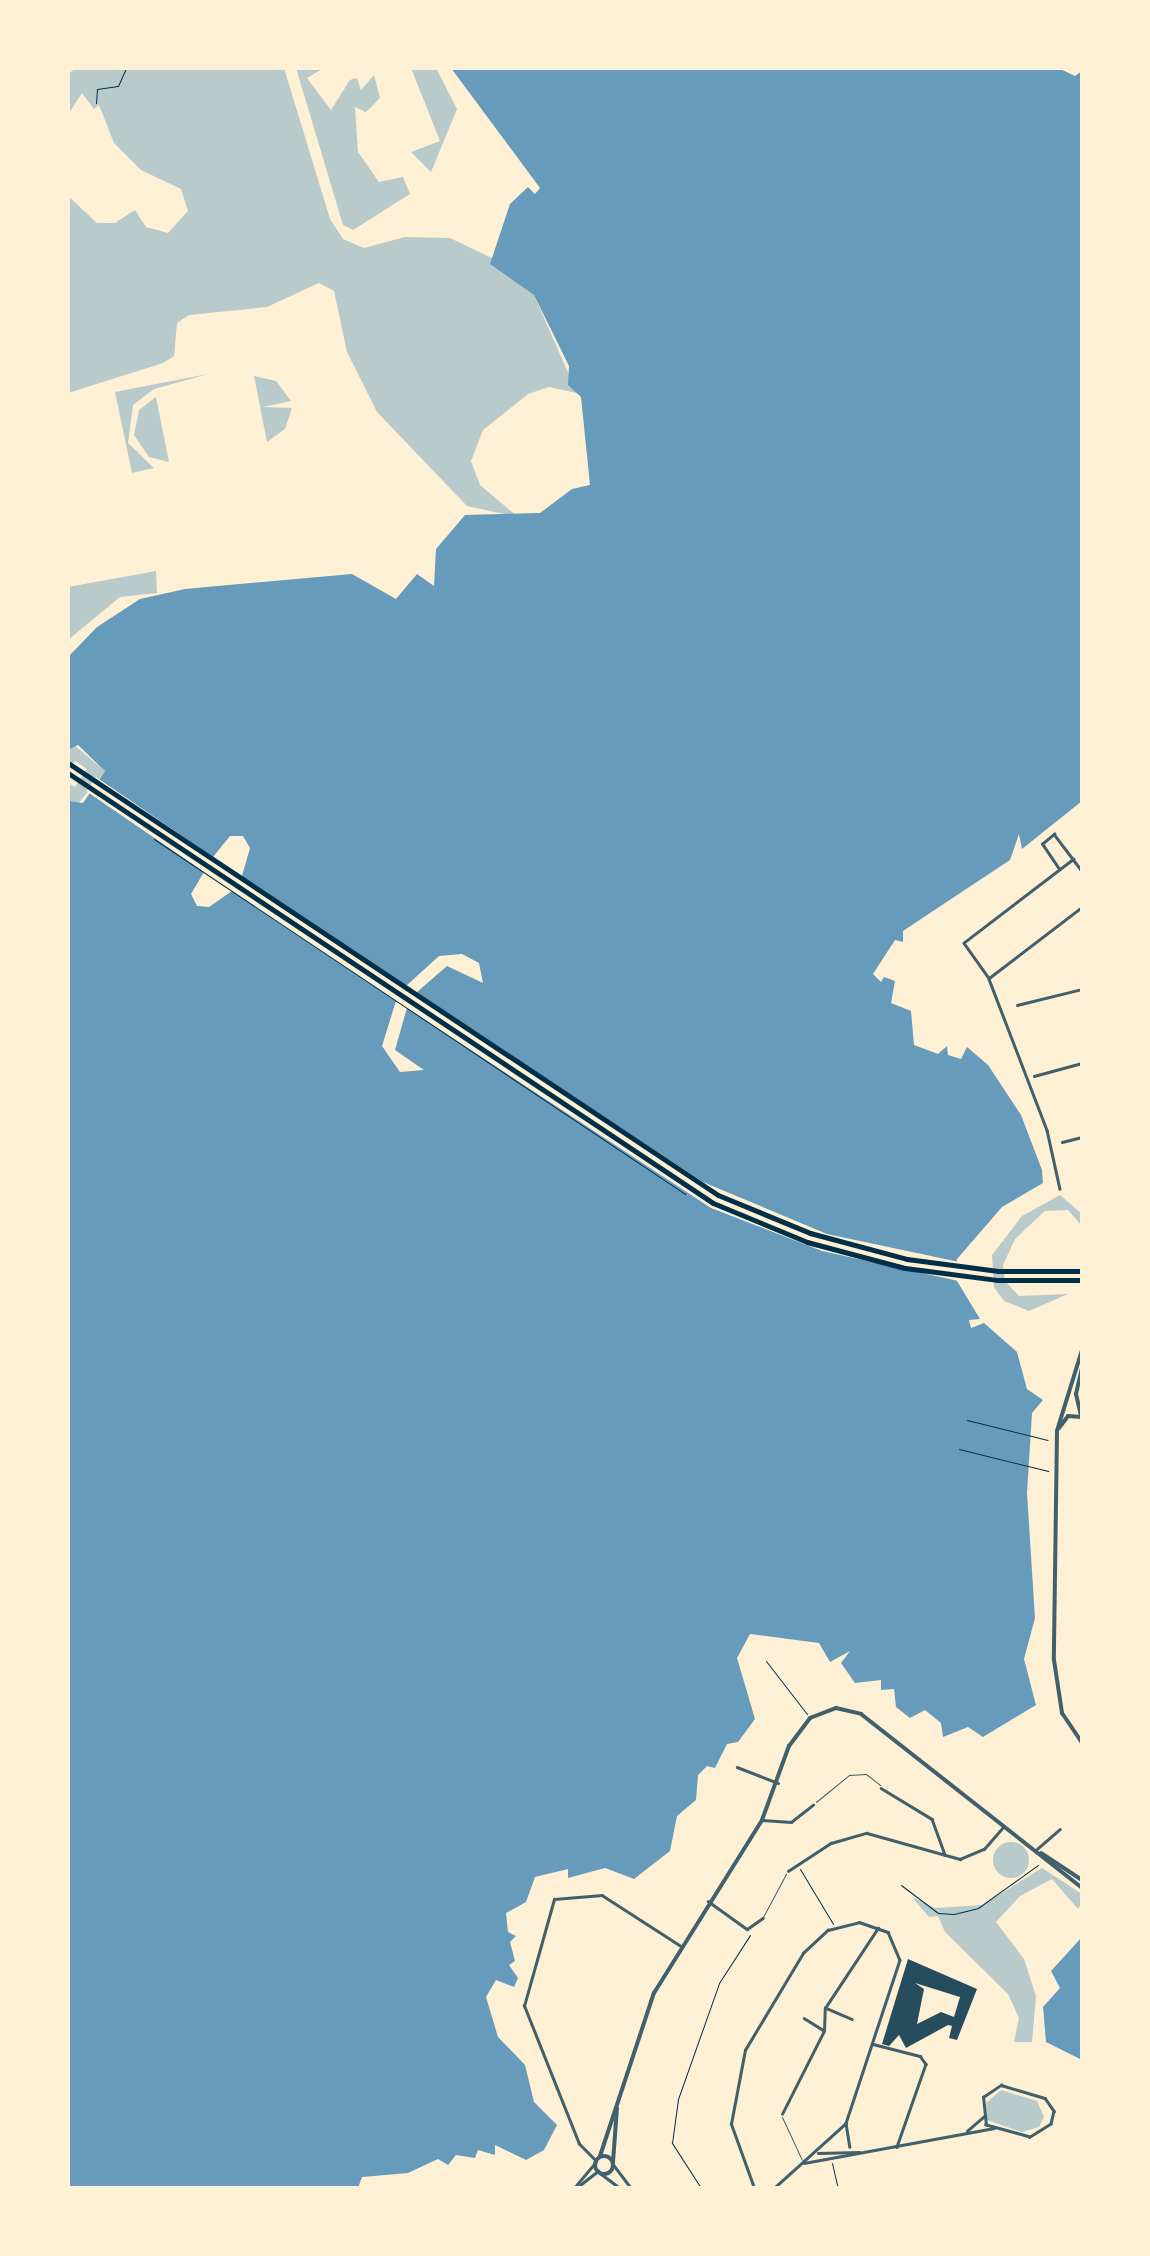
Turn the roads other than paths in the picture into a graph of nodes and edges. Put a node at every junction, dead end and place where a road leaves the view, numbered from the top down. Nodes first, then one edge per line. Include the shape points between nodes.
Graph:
1 (68, 763) edge
2 (68, 774) edge
3 (1074, 859) junction
4 (1060, 870) junction
5 (1082, 872) edge
6 (1082, 907) edge
7 (988, 978) junction
8 (1082, 989) edge
9 (1017, 1005) dead end
10 (1082, 1063) edge
11 (1034, 1076) dead end
12 (1082, 1137) edge
13 (1062, 1142) dead end
14 (1060, 1189) dead end
15 (1082, 1271) edge
16 (1082, 1280) edge
17 (1082, 1350) edge
18 (1082, 1368) edge
19 (1082, 1418) edge
20 (1058, 1431) junction
21 (1082, 1743) edge
22 (737, 1767) dead end
23 (778, 1783) junction
24 (882, 1788) joint
25 (813, 1805) joint
26 (762, 1820) junction
27 (1005, 1825) junction
28 (1060, 1829) dead end
29 (1039, 1851) junction
30 (945, 1858) junction
31 (788, 1871) joint
32 (1082, 1880) edge
33 (1082, 1888) edge
34 (708, 1901) junction
35 (763, 1918) joint
36 (878, 1928) junction
37 (680, 1946) junction
38 (826, 2008) junction
39 (804, 2018) dead end
40 (852, 2020) dead end
41 (824, 2031) junction
42 (873, 2044) junction
43 (617, 2103) junction
44 (782, 2114) joint
45 (984, 2116) junction
46 (846, 2123) junction
47 (994, 2128) junction
48 (966, 2132) junction
49 (850, 2148) junction
50 (897, 2148) junction
51 (860, 2152) junction
52 (814, 2154) junction
53 (597, 2160) junction
54 (613, 2163) junction
55 (804, 2163) junction
56 (599, 2172) junction
57 (574, 2188) edge
58 (620, 2188) edge
59 (631, 2188) edge
60 (754, 2188) edge
61 (774, 2188) edge

1 - 15 main road via 718,1196 810,1233 907,1258 1015,1272
2 - 16 main road via 714,1204 807,1242 905,1268 1015,1282
3 - 4 street
3 - 4 street via 1054,834 1042,844
3 - 5 street
4 - 7 street via 964,943
6 - 7 street
7 - 14 street via 1047,1130
8 - 9 street
10 - 11 street
12 - 13 street
17 - 20 street
18 - 19 street via 1076,1394
19 - 20 street via 1068,1416
20 - 21 street via 1055,1692
22 - 23 street
23 - 26 street
23 - 27 street via 788,1746 810,1718 836,1708 862,1714
24 - 25 lane via 866,1774 849,1775
24 - 30 street via 932,1818
25 - 26 street via 791,1822
26 - 34 street
27 - 29 street
27 - 30 street via 976,1853
28 - 29 street
29 - 32 street
29 - 33 street
30 - 31 street via 867,1833 830,1844
31 - 35 lane
34 - 35 street via 755,1928
34 - 37 street
36 - 38 street
36 - 42 street via 895,1940 900,1960
36 - 60 street via 859,1922 834,1927 803,1953 745,2050 730,2124
37 - 43 street via 654,1992
37 - 53 street via 602,1895 554,1899 524,2006 579,2144
38 - 40 street
38 - 41 street
39 - 41 street
41 - 44 street
42 - 46 street
42 - 50 street via 920,2056 926,2064
43 - 53 street
43 - 54 street
44 - 55 lane
45 - 47 street
45 - 47 street via 983,2097 1001,2085 1038,2094 1054,2111 1051,2124 1030,2137
45 - 48 street
46 - 49 street
46 - 52 street
47 - 48 street
48 - 50 street
49 - 51 street
49 - 52 street
50 - 51 street
51 - 55 street
52 - 55 street
53 - 54 street
53 - 56 street
53 - 57 street
54 - 56 street
54 - 59 street
55 - 61 street
56 - 57 street
56 - 58 street

